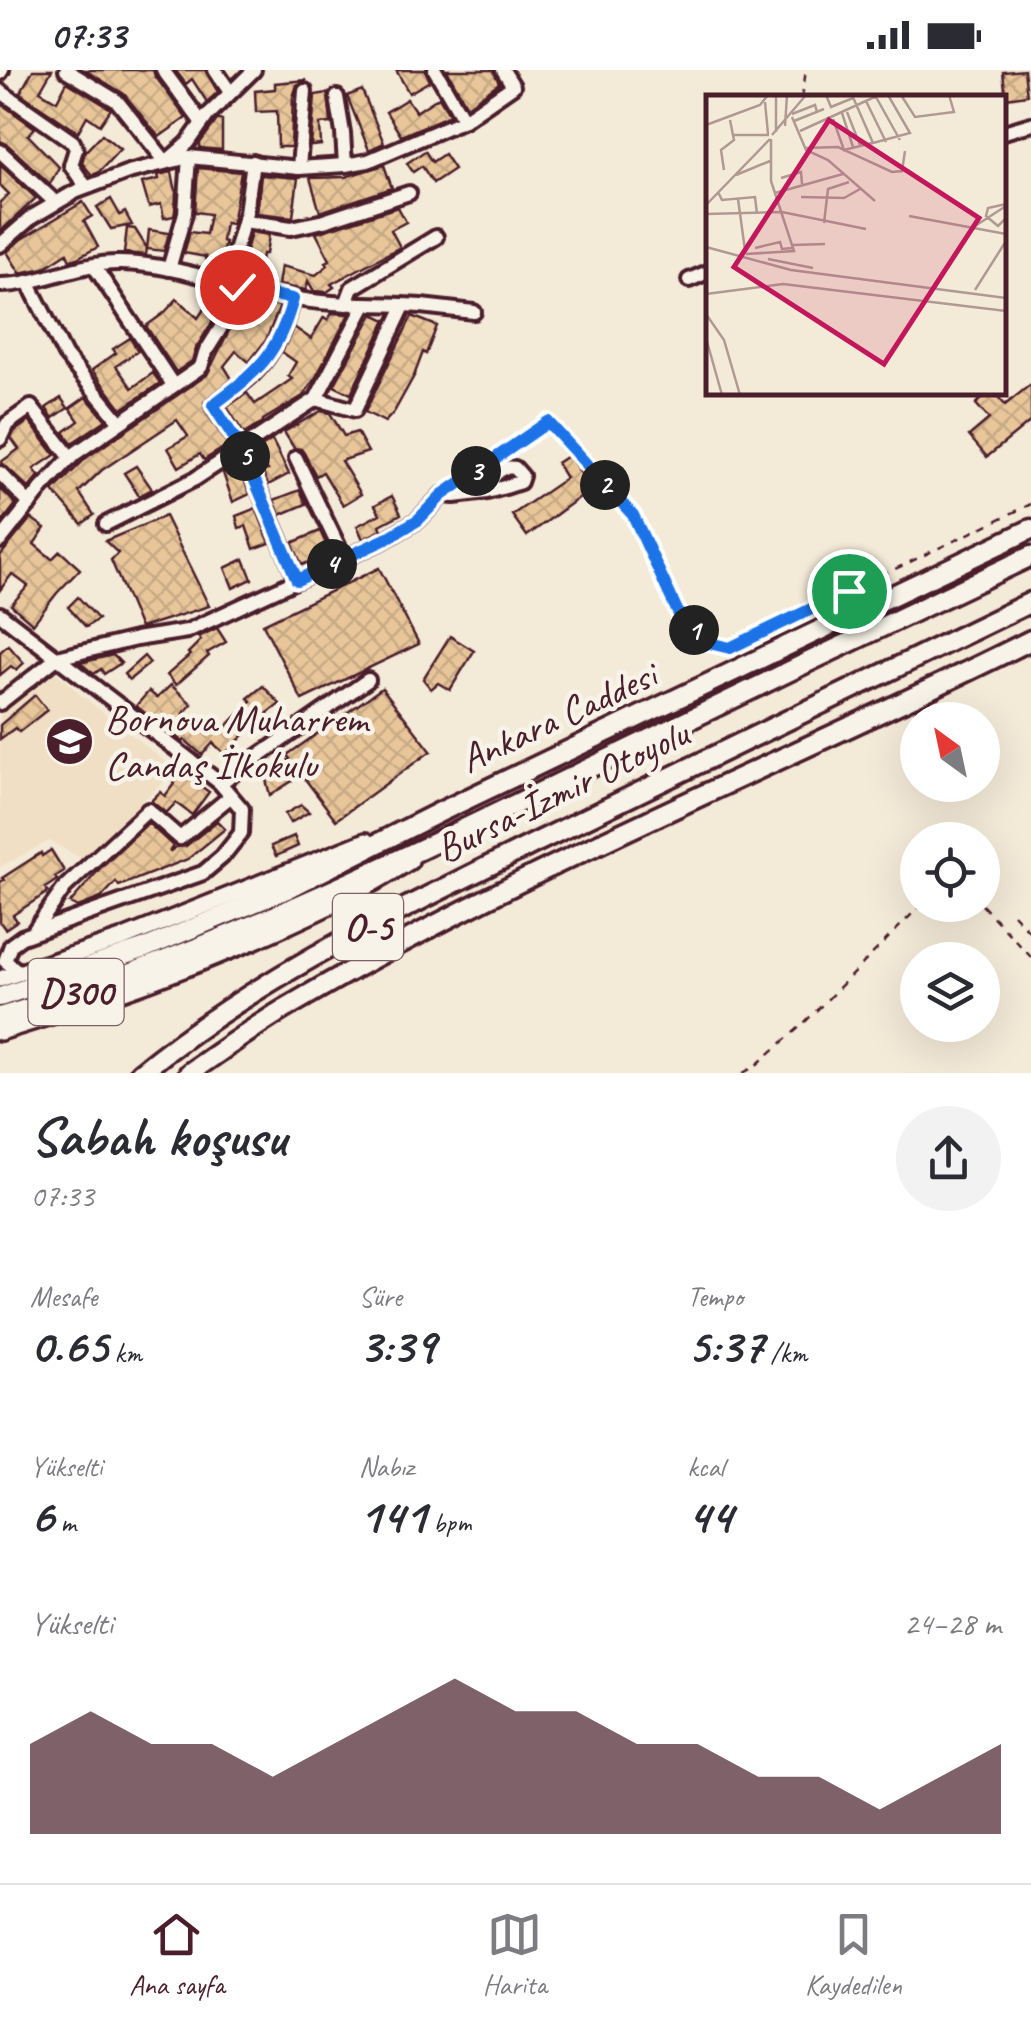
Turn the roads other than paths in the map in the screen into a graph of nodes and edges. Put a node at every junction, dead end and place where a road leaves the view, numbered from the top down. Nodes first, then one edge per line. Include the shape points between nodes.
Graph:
1 (66, 70) edge
2 (163, 70) edge
3 (215, 70) edge
4 (254, 70) edge
5 (434, 70) edge
6 (504, 70) edge
7 (0, 91) edge
8 (230, 92) junction
9 (305, 92) dead end
10 (337, 97) dead end
11 (464, 120) junction
12 (202, 123) junction
13 (1031, 124) edge
14 (1006, 131) edge
15 (0, 151) edge
16 (189, 156) junction
17 (166, 162) junction
18 (254, 162) junction
19 (345, 165) junction
20 (299, 168) junction
21 (86, 188) junction
22 (409, 193) dead end
23 (56, 203) junction
24 (244, 221) junction
25 (0, 222) edge
26 (12, 234) junction
27 (436, 237) dead end
28 (0, 246) edge
29 (94, 266) junction
30 (169, 269) junction
31 (706, 273) edge
32 (689, 280) dead end
33 (28, 282) junction
34 (231, 285) junction
35 (0, 286) edge
36 (293, 299) junction
37 (346, 304) junction
38 (365, 305) junction
39 (404, 306) junction
40 (474, 312) dead end
41 (173, 385) junction
42 (316, 399) junction
43 (120, 422) junction
44 (0, 439) edge
45 (242, 450) junction
46 (70, 458) junction
47 (296, 458) dead end
48 (0, 473) edge
49 (490, 491) dead end
50 (30, 504) junction
51 (106, 524) dead end
52 (1031, 529) edge
53 (0, 540) edge
54 (1031, 556) edge
55 (344, 558) junction
56 (297, 580) junction
57 (1031, 602) edge
58 (0, 614) edge
59 (14, 624) junction
60 (0, 636) edge
61 (1031, 640) edge
62 (58, 658) junction
63 (368, 680) dead end
64 (0, 703) edge
65 (220, 783) junction
66 (231, 796) junction
67 (440, 812) junction
68 (451, 835) junction
69 (32, 933) junction
70 (147, 958) junction
71 (2, 960) edge
72 (21, 973) junction
73 (0, 979) edge
74 (0, 997) edge
75 (0, 1016) edge
76 (0, 1032) edge
77 (140, 1073) edge
78 (189, 1073) edge

1 - 17 street via 118,101
2 - 12 street
3 - 8 street
4 - 8 street
5 - 11 street
6 - 11 street via 512,86
7 - 21 street via 73,142 71,165
8 - 12 street
9 - 20 street
10 - 19 street
11 - 19 street
12 - 17 street
13 - 14 street
15 - 23 street
16 - 17 street
16 - 18 street
16 - 30 street via 185,212
17 - 21 street
18 - 20 street
18 - 24 street
19 - 20 street
21 - 23 street
22 - 24 street via 291,228
23 - 26 street
24 - 34 street
25 - 26 street
26 - 28 street
27 - 37 street via 352,288
29 - 30 street
29 - 33 street
29 - 41 street
30 - 34 street
31 - 32 street
33 - 35 street
33 - 43 street via 65,355
34 - 36 street
34 - 41 street via 201,367
36 - 37 street
36 - 45 street via 266,360 213,405
37 - 38 street
38 - 39 street
38 - 42 street
39 - 40 street
39 - 42 street via 355,410
41 - 43 street
42 - 45 street
43 - 46 street
44 - 46 street via 6,424 31,406
45 - 51 street
45 - 56 street
46 - 50 street
47 - 55 street
48 - 50 street
49 - 55 street via 442,495 418,520
50 - 53 street
52 - 67 highway, Ankara Caddesi / D300
54 - 68 highway, Ankara Caddesi / D300
55 - 56 street
56 - 62 street via 188,631
57 - 77 highway, Bursa-İzmir Otoyolu / O-5 via 386,916 274,979
58 - 59 street
59 - 60 street
59 - 62 street
61 - 78 highway, Bursa-İzmir Otoyolu / O-5 via 404,941
62 - 64 street
62 - 65 street
63 - 65 street
65 - 66 street
66 - 69 street via 242,809 241,833 203,873
66 - 69 street via 180,838 148,810 65,887
67 - 70 highway, Ankara Caddesi / D300
67 - 72 main road, Ankara Caddesi
68 - 70 highway, Ankara Caddesi / D300 via 289,910
68 - 76 main road, Ankara Caddesi via 320,912 100,1002
69 - 71 street
70 - 74 highway, Ankara Caddesi / D300
70 - 75 highway, Ankara Caddesi / D300
71 - 72 street
72 - 73 main road, Ankara Caddesi

